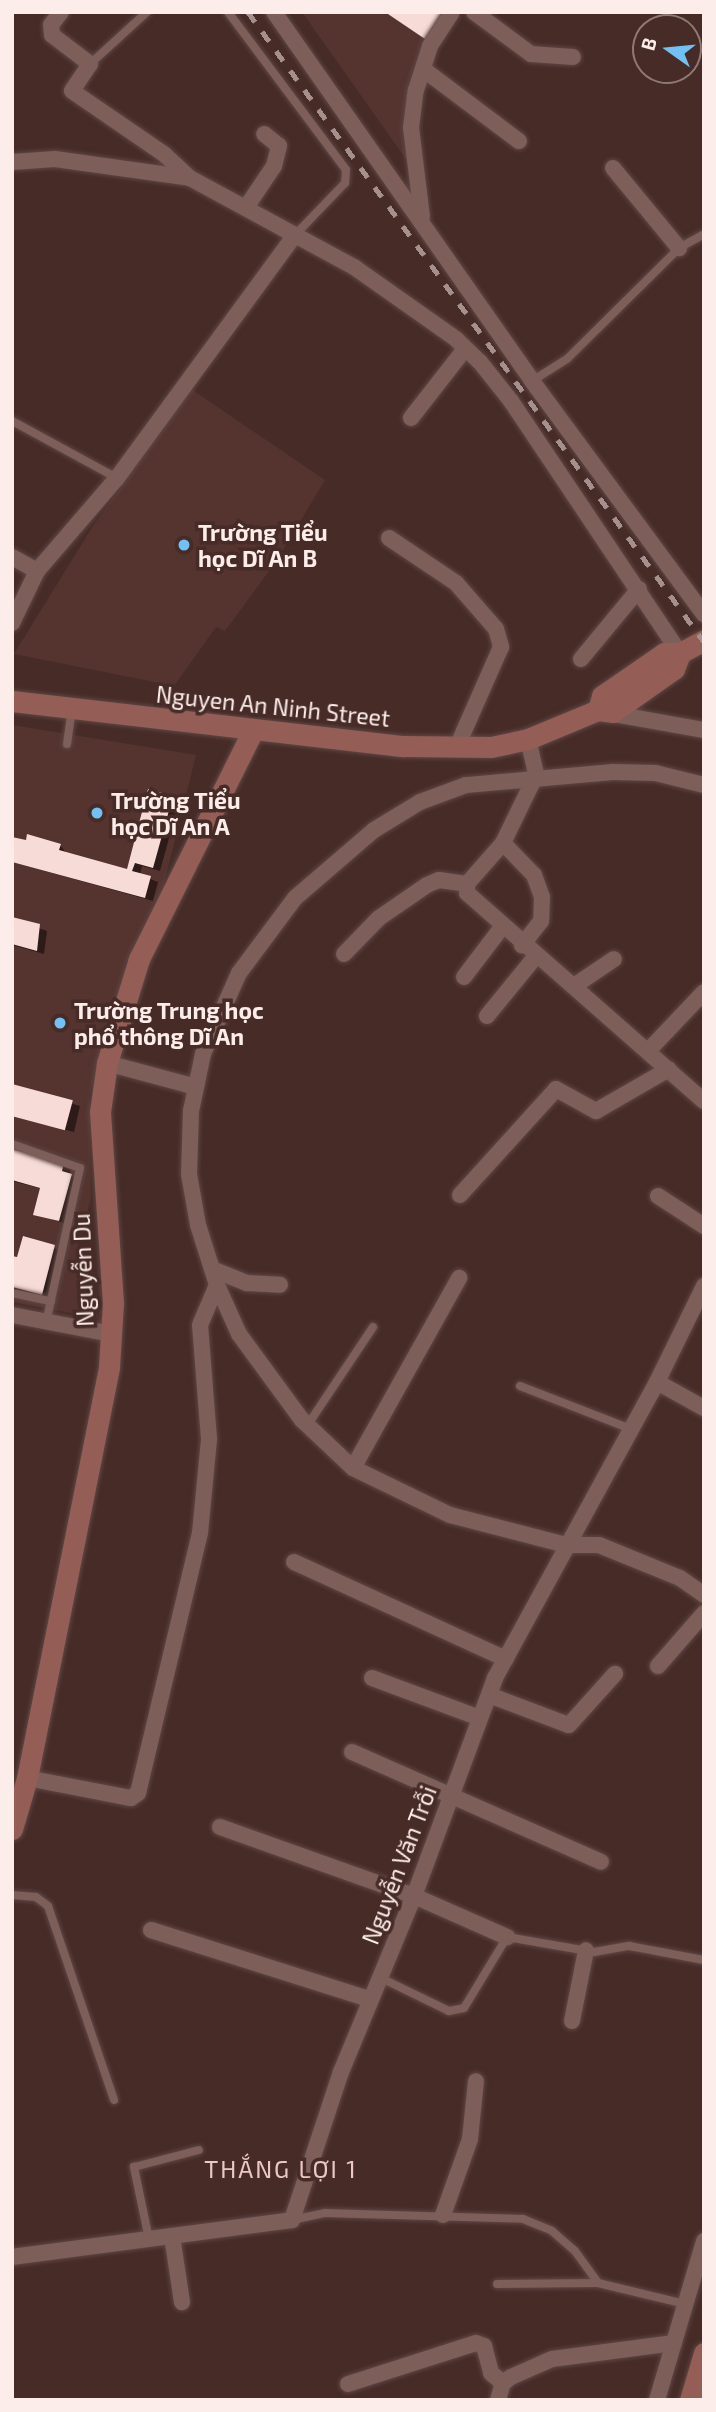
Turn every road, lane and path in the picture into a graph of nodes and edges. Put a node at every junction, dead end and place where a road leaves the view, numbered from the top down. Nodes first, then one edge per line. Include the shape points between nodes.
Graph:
1 (61, 12) edge
2 (148, 12) edge
3 (229, 12) edge
4 (274, 12) edge
5 (452, 12) edge
6 (474, 12) edge
7 (573, 57) dead end
8 (90, 64) junction
9 (424, 69) junction
10 (264, 134) dead end
11 (519, 141) dead end
12 (12, 162) edge
13 (613, 168) dead end
14 (190, 178) junction
15 (247, 206) junction
16 (423, 220) junction
17 (704, 234) edge
18 (295, 235) junction
19 (679, 248) junction
20 (466, 349) junction
21 (532, 381) junction
22 (411, 418) dead end
23 (12, 421) edge
24 (117, 478) junction
25 (389, 538) dead end
26 (12, 557) edge
27 (37, 571) junction
28 (639, 589) junction
29 (704, 614) edge
30 (12, 623) edge
31 (704, 640) edge
32 (680, 653) junction
33 (581, 659) dead end
34 (12, 701) edge
35 (72, 710) junction
36 (598, 710) junction
37 (253, 730) junction
38 (704, 730) edge
39 (528, 738) junction
40 (67, 744) dead end
41 (456, 749) junction
42 (536, 775) junction
43 (704, 785) edge
44 (503, 843) junction
45 (467, 884) junction
46 (502, 927) junction
47 (522, 945) junction
48 (344, 954) dead end
49 (536, 957) junction
50 (614, 959) dead end
51 (464, 977) dead end
52 (574, 986) junction
53 (704, 992) edge
54 (487, 1016) dead end
55 (648, 1051) junction
56 (107, 1063) junction
57 (669, 1069) junction
58 (196, 1087) junction
59 (704, 1101) edge
60 (12, 1144) edge
61 (460, 1195) dead end
62 (658, 1196) dead end
63 (704, 1226) edge
64 (212, 1269) junction
65 (459, 1278) dead end
66 (217, 1285) junction
67 (281, 1285) dead end
68 (704, 1286) edge
69 (12, 1293) edge
70 (51, 1301) junction
71 (12, 1315) edge
72 (46, 1322) junction
73 (373, 1327) dead end
74 (112, 1334) junction
75 (657, 1382) junction
76 (520, 1386) dead end
77 (704, 1408) edge
78 (307, 1426) junction
79 (631, 1429) junction
80 (353, 1468) junction
81 (566, 1545) junction
82 (294, 1562) dead end
83 (704, 1595) edge
84 (704, 1613) edge
85 (506, 1659) junction
86 (658, 1666) dead end
87 (614, 1674) dead end
88 (372, 1678) dead end
89 (489, 1695) junction
90 (480, 1718) junction
91 (352, 1752) dead end
92 (27, 1778) junction
93 (449, 1799) junction
94 (220, 1827) dead end
95 (12, 1829) edge
96 (601, 1862) dead end
97 (12, 1895) edge
98 (414, 1896) junction
99 (151, 1930) dead end
100 (507, 1937) junction
101 (586, 1950) junction
102 (704, 1960) edge
103 (379, 1977) junction
104 (369, 1999) junction
105 (572, 2021) dead end
106 (476, 2081) dead end
107 (114, 2100) dead end
108 (199, 2150) dead end
109 (443, 2215) junction
110 (292, 2220) junction
111 (172, 2236) junction
112 (150, 2240) junction
113 (704, 2241) edge
114 (12, 2257) edge
115 (598, 2283) junction
116 (497, 2284) dead end
117 (182, 2302) dead end
118 (685, 2304) junction
119 (674, 2343) junction
120 (704, 2353) edge
121 (503, 2383) junction
122 (348, 2384) dead end
123 (498, 2400) edge
124 (657, 2400) edge
125 (690, 2400) edge

1 - 8 street via 51,25 52,34
2 - 8 lane
3 - 18 lane via 346,170 345,183
4 - 16 street
5 - 9 street via 430,46
6 - 7 street via 531,54
8 - 14 street via 72,91 164,154
9 - 11 street
9 - 16 street via 415,90 411,128
10 - 15 street via 279,146 274,166
12 - 14 street via 55,159
13 - 19 street
14 - 15 street
15 - 18 street
16 - 21 street
17 - 19 lane
18 - 20 street via 354,267
18 - 24 street
19 - 21 lane via 603,327 567,359
20 - 22 street
20 - 28 street via 511,401
21 - 29 street
23 - 24 lane
24 - 27 street
25 - 41 street via 456,583 496,629 501,647
26 - 27 street
27 - 30 street
28 - 32 street
28 - 33 street
31 - 32 street
32 - 36 street via 664,653 602,696
34 - 35 street, Nguyen An Ninh Street
35 - 37 street, Nguyen An Ninh Street
35 - 40 lane
36 - 38 street
36 - 39 street, Nguyen An Ninh Street
37 - 41 street, Nguyen An Ninh Street
37 - 56 street, Nguyễn Du via 139,958
39 - 41 street, Nguyen An Ninh Street
39 - 42 street
42 - 43 street via 656,773
42 - 44 street
42 - 58 street via 466,785 420,802 328,865 295,898 239,973 203,1054
44 - 45 street
44 - 47 street via 534,875 542,897 541,920
45 - 46 street via 472,900
45 - 48 street via 439,880 427,885 379,918
46 - 47 street
46 - 51 street
47 - 49 street
49 - 52 street
49 - 54 street
50 - 52 street
52 - 55 street
53 - 55 street
55 - 57 street
56 - 58 street
56 - 74 street, Nguyễn Du via 100,1112
57 - 59 street
57 - 61 street via 596,1111 556,1089
58 - 64 street via 188,1174
60 - 70 lane via 80,1168
62 - 63 street
64 - 66 street
64 - 67 street via 247,1283
65 - 80 street
66 - 78 street via 239,1334
66 - 92 street via 201,1325 209,1438 200,1533 138,1793 131,1798
68 - 75 street, Nguyễn Văn Trỗi
69 - 70 lane
70 - 72 lane
71 - 72 street
72 - 74 street
73 - 78 lane
74 - 92 street, Nguyễn Du
75 - 77 street
75 - 79 street, Nguyễn Văn Trỗi
76 - 79 lane
78 - 80 street
79 - 81 street, Nguyễn Văn Trỗi
80 - 81 street via 450,1515
81 - 83 street via 599,1545 680,1578
81 - 85 street, Nguyễn Văn Trỗi
82 - 85 street
84 - 86 street
85 - 89 street, Nguyễn Văn Trỗi
87 - 89 street via 569,1725
88 - 90 street
89 - 90 street, Nguyễn Văn Trỗi
90 - 93 street, Nguyễn Văn Trỗi
91 - 93 street
92 - 95 street, Nguyễn Du
93 - 96 street
93 - 98 street, Nguyễn Văn Trỗi
94 - 98 street
97 - 107 lane via 36,1897 48,1906
98 - 100 street
98 - 103 street, Nguyễn Văn Trỗi
99 - 104 street
100 - 101 lane
100 - 103 lane via 464,2008 449,2011
101 - 102 lane via 604,1952 629,1946
101 - 105 street
103 - 104 street, Nguyễn Văn Trỗi
104 - 110 street, Nguyễn Văn Trỗi
106 - 109 street via 470,2139
108 - 112 lane via 134,2166
109 - 110 lane via 325,2213
109 - 115 lane via 523,2219 552,2231 575,2250
110 - 111 street
111 - 112 street
111 - 117 street
112 - 114 street
113 - 118 street
115 - 116 lane
115 - 118 lane
118 - 119 street
119 - 121 street via 552,2359
119 - 124 street
120 - 125 street
121 - 122 street via 491,2373 484,2346 477,2343
121 - 123 street

